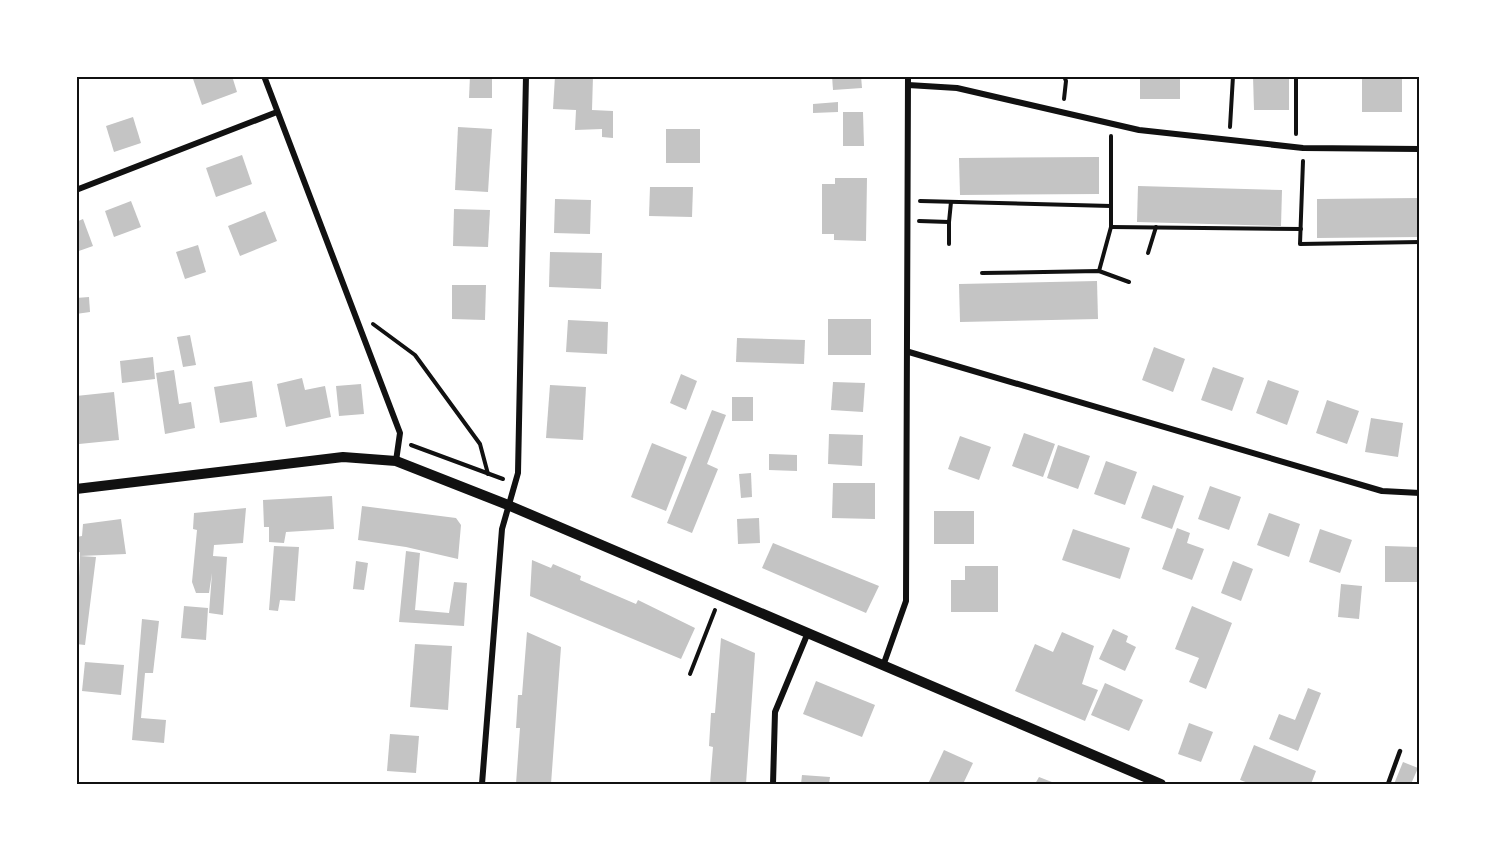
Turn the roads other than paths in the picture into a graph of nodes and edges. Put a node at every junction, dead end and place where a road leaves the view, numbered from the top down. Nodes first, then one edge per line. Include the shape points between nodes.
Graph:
1 (264, 76) edge
2 (526, 76) edge
3 (908, 76) edge
4 (908, 85) junction
5 (277, 112) junction
6 (1419, 149) edge
7 (76, 190) edge
8 (909, 351) junction
9 (396, 461) junction
10 (76, 489) edge
11 (1419, 493) edge
12 (508, 505) junction
13 (807, 634) junction
14 (883, 666) junction
15 (1400, 751) dead end
16 (482, 784) edge
17 (773, 784) edge
18 (1161, 784) edge
19 (1388, 784) edge

1 - 5 street
2 - 12 street via 519,448
3 - 4 street
4 - 6 street via 957,87 1139,130 1300,148
4 - 8 street
5 - 7 street
5 - 9 street via 400,433
8 - 11 street via 1382,491
8 - 14 street via 906,601
9 - 10 street via 343,457
9 - 12 street
12 - 13 street
12 - 16 street via 502,529
13 - 14 street
13 - 17 street via 775,712
14 - 18 street
15 - 19 lane

